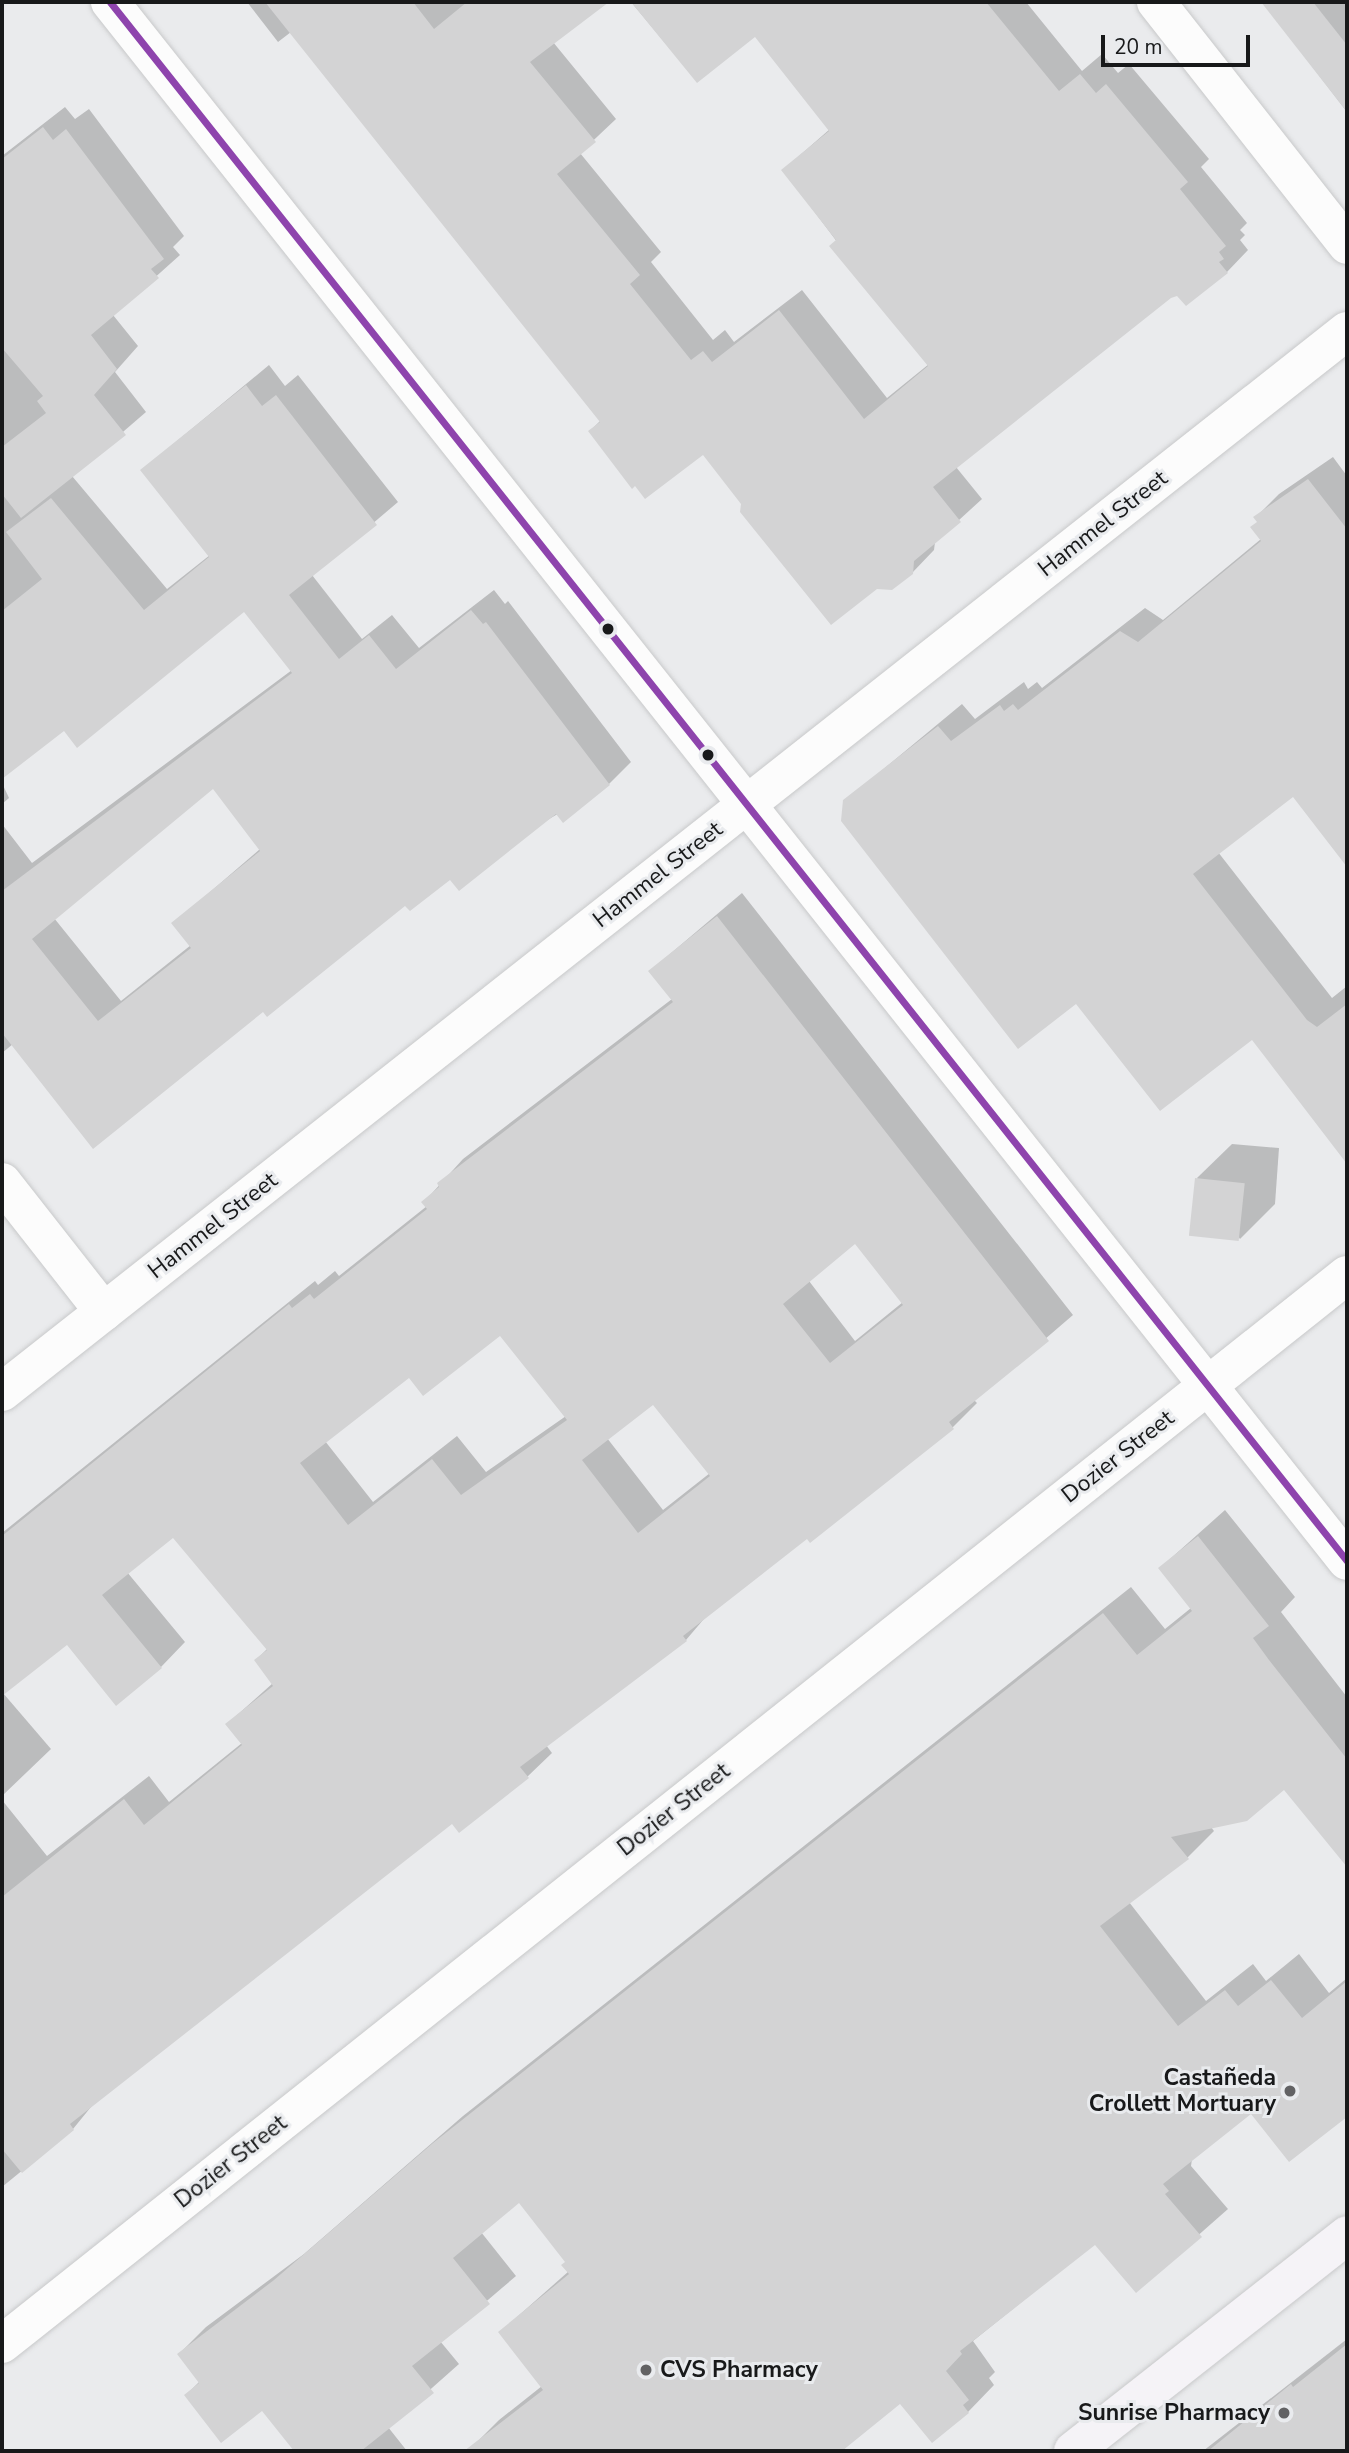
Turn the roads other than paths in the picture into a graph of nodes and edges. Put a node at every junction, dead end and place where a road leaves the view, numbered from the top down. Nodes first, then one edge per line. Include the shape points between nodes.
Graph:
1 (110, 2) edge
2 (1156, 2) edge
3 (1347, 245) edge
4 (1347, 331) edge
5 (748, 804) junction
6 (2, 1182) edge
7 (1347, 1275) edge
8 (104, 1312) junction
9 (1210, 1384) junction
10 (2, 1392) edge
11 (1347, 1561) edge
12 (1347, 2235) edge
13 (2, 2344) edge
14 (1073, 2451) edge

1 - 5 street
2 - 3 street
4 - 5 street, Hammel Street
5 - 8 street, Hammel Street
5 - 9 street
6 - 8 street
7 - 9 street, Dozier Street
8 - 10 street, Hammel Street
9 - 11 street
9 - 13 street, Dozier Street
12 - 14 main road

